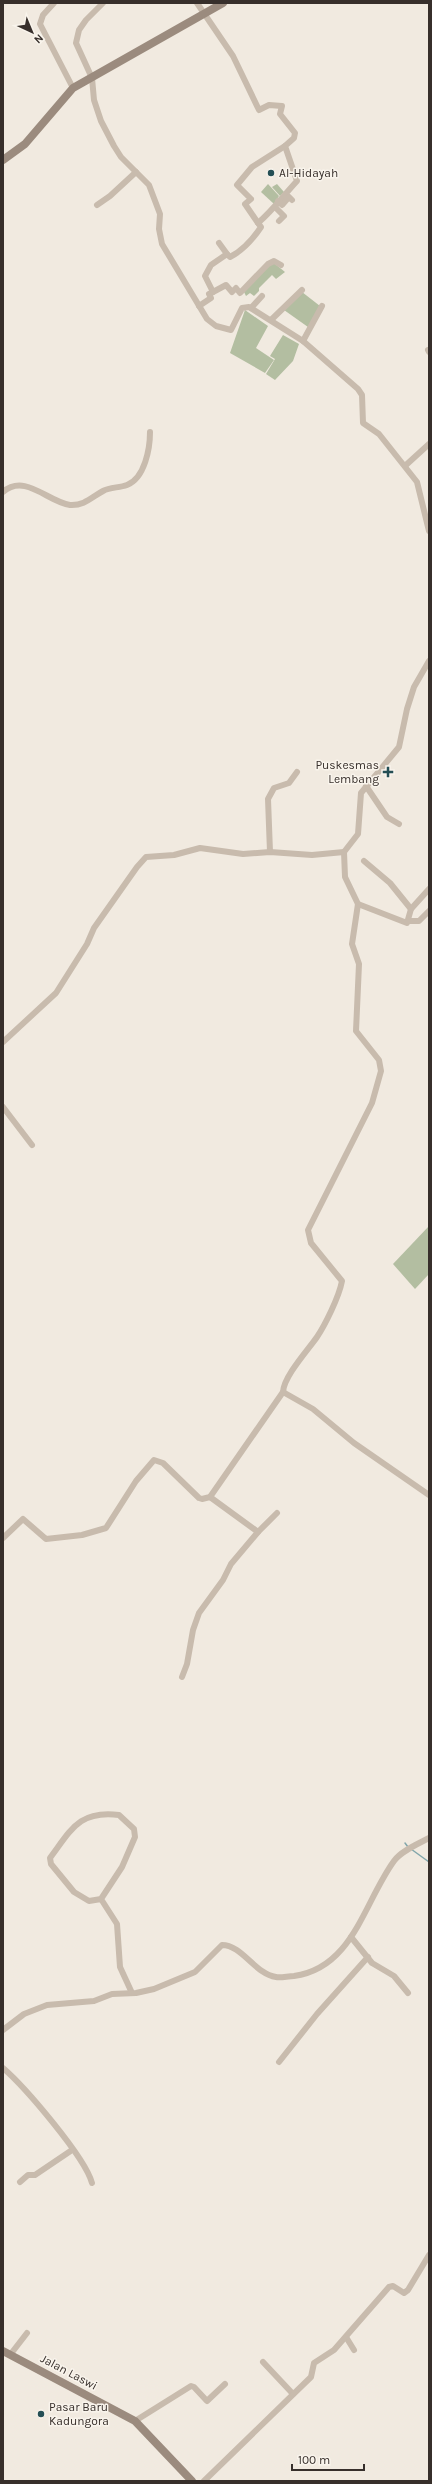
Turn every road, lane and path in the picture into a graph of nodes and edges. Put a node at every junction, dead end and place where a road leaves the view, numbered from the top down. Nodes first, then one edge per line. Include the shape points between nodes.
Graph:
1 (54, 3) edge
2 (103, 3) edge
3 (197, 3) edge
4 (223, 3) edge
5 (204, 12) junction
6 (92, 78) junction
7 (73, 88) junction
8 (285, 146) junction
9 (3, 160) edge
10 (136, 172) junction
11 (292, 200) dead end
12 (277, 204) junction
13 (97, 205) dead end
14 (279, 221) dead end
15 (258, 222) junction
16 (219, 243) dead end
17 (227, 254) junction
18 (281, 265) dead end
19 (302, 290) dead end
20 (213, 292) junction
21 (262, 296) dead end
22 (199, 306) junction
23 (322, 306) dead end
24 (251, 308) junction
25 (271, 320) junction
26 (303, 341) junction
27 (150, 432) dead end
28 (429, 444) edge
29 (406, 465) junction
30 (3, 492) edge
31 (429, 531) edge
32 (429, 661) edge
33 (297, 772) dead end
34 (366, 786) junction
35 (399, 824) dead end
36 (270, 852) junction
37 (344, 852) junction
38 (364, 861) dead end
39 (429, 889) edge
40 (358, 904) junction
41 (411, 909) junction
42 (429, 911) edge
43 (409, 921) junction
44 (3, 1042) edge
45 (3, 1107) edge
46 (32, 1145) dead end
47 (283, 1392) junction
48 (429, 1495) edge
49 (210, 1497) junction
50 (277, 1513) dead end
51 (258, 1532) junction
52 (3, 1538) edge
53 (182, 1677) dead end
54 (429, 1838) edge
55 (101, 1899) junction
56 (351, 1937) junction
57 (368, 1957) junction
58 (132, 1993) junction
59 (408, 1993) dead end
60 (3, 2030) edge
61 (279, 2062) dead end
62 (3, 2068) edge
63 (72, 2150) junction
64 (20, 2182) dead end
65 (92, 2183) dead end
66 (429, 2255) edge
67 (27, 2333) dead end
68 (346, 2337) junction
69 (354, 2350) dead end
70 (6, 2353) edge
71 (262, 2362) dead end
72 (225, 2384) dead end
73 (293, 2394) junction
74 (135, 2421) junction
75 (192, 2481) edge
76 (204, 2481) edge

1 - 7 street via 42,15 40,24
2 - 6 street via 86,20 77,37 78,50
3 - 5 street
4 - 5 street
5 - 6 street
5 - 8 street via 233,56 259,110 269,105 282,106 280,114 295,133 294,138
6 - 7 street
6 - 10 street via 94,100 101,121 121,157
7 - 9 street via 25,144
8 - 12 street via 299,184
8 - 15 street via 252,166 237,185 251,199 245,204
10 - 13 street
10 - 22 street via 149,185 157,202 162,244
11 - 12 street via 289,197 282,205
12 - 14 street via 284,216
12 - 15 street
15 - 17 street via 261,227 252,240 230,257
16 - 17 street
17 - 20 street via 207,270 205,276
18 - 20 street via 274,261 268,264 240,293 236,288 232,292 226,285
19 - 25 street
20 - 22 street via 210,294 211,298
21 - 24 street
22 - 24 street via 210,322 229,331 242,308
23 - 26 street
24 - 25 street
25 - 26 street
26 - 29 street via 360,392 363,423 379,434
27 - 30 street via 146,460 133,480 127,485 104,490 79,505 52,499 31,487 13,486
28 - 29 street
29 - 31 street via 419,487 422,511
32 - 34 street via 414,687 399,747
33 - 36 street via 289,783 274,788 268,799
34 - 35 street via 387,817
34 - 37 street via 360,797 358,834
36 - 37 street via 312,855
36 - 44 street via 239,854 200,848 174,855 146,857 136,866 94,928 87,944 56,993
37 - 40 street via 345,877
38 - 41 street via 390,883
39 - 41 street
40 - 43 street via 404,923
40 - 47 street via 352,944 359,964 356,1031 379,1060 381,1071 372,1103 308,1230 311,1243 340,1278 342,1284 320,1331 303,1354
41 - 43 street
42 - 43 street via 419,921
45 - 46 street
47 - 48 street via 313,1409 354,1443
47 - 49 street
49 - 51 street
49 - 52 street via 199,1498 163,1463 154,1460 136,1481 106,1528 82,1535 46,1539 25,1520 20,1519
50 - 51 street
51 - 53 street via 231,1564 223,1580 199,1613
54 - 56 street via 394,1860
55 - 55 street via 122,1867 135,1837 134,1829 118,1815 86,1816 50,1858 51,1864 74,1892 88,1901
55 - 58 street via 117,1924 120,1967
56 - 57 street
56 - 58 street via 332,1960 302,1975 275,1977 267,1974 231,1947 222,1945 196,1972 154,1989
57 - 59 street via 375,1966 394,1976
57 - 61 street via 317,2014
58 - 60 street via 112,1994 90,2001 47,2005 24,2014
62 - 63 street via 33,2100
63 - 64 street via 35,2175 27,2175
63 - 65 street via 90,2174
66 - 68 street via 408,2290 404,2293 393,2286 388,2287
67 - 70 street
68 - 69 street
68 - 73 street via 330,2353 314,2363 311,2377
70 - 74 street, Jalan Laswi
71 - 73 street
72 - 74 street via 207,2401 191,2386
73 - 76 street
74 - 75 street, Jalan Laswi

